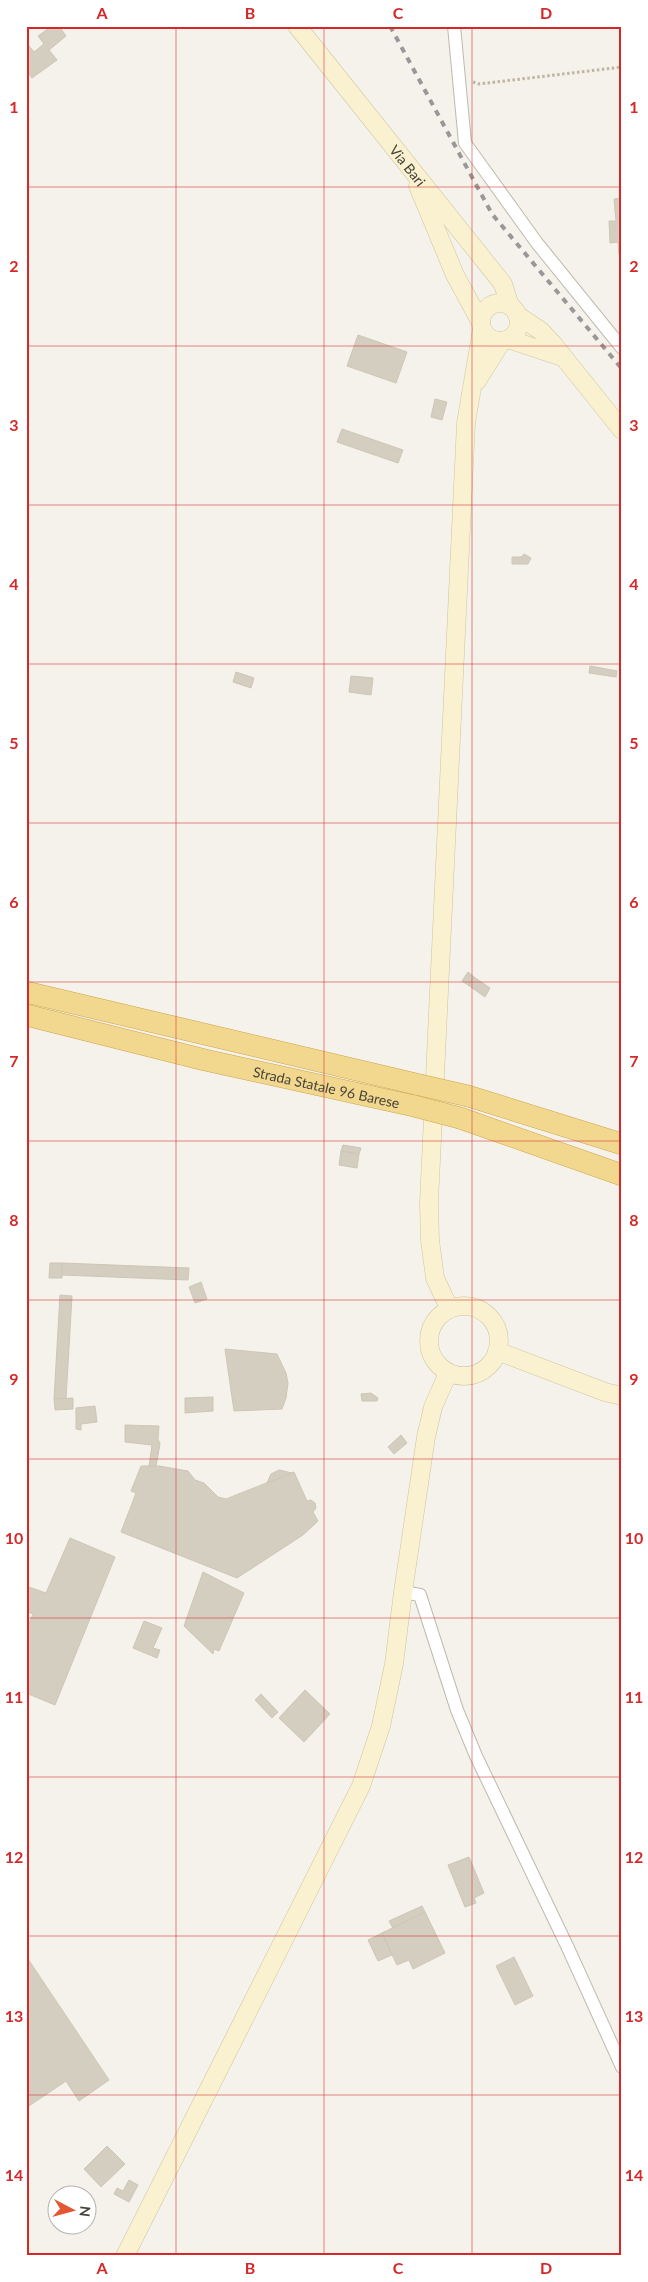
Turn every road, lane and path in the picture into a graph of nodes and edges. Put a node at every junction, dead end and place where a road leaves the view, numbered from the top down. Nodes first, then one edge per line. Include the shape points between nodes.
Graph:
1 (297, 26) edge
2 (454, 26) edge
3 (622, 66) edge
4 (458, 78) junction
5 (414, 174) junction
6 (514, 311) junction
7 (482, 326) junction
8 (505, 340) junction
9 (622, 348) edge
10 (562, 357) junction
11 (471, 390) junction
12 (622, 430) edge
13 (26, 992) edge
14 (26, 1015) edge
15 (622, 1144) edge
16 (622, 1175) edge
17 (449, 1308) junction
18 (498, 1351) junction
19 (448, 1372) junction
20 (622, 1396) edge
21 (403, 1592) junction
22 (622, 2067) edge
23 (125, 2256) edge

1 - 5 main road, Via Bari
2 - 4 street
3 - 4 path via 479,84
4 - 9 street via 465,143 537,243
5 - 6 main road, Via Bari via 503,284
5 - 7 main road via 455,275
6 - 7 main road via 499,303 493,305 484,312
6 - 8 main road via 519,320 516,331
6 - 10 main road via 541,331
7 - 8 main road via 490,339
7 - 11 main road
8 - 10 main road
8 - 11 main road
10 - 12 main road
11 - 17 main road via 466,433 429,1202 435,1278
13 - 15 highway, Strada Statale 96 Barese, bridge via 468,1096
14 - 16 highway, Strada Statale 96 Barese, bridge via 460,1118
17 - 18 main road via 460,1305 482,1310 497,1328
17 - 19 main road via 432,1324 429,1335 432,1357
18 - 19 main road via 492,1362 472,1375
18 - 20 main road
19 - 21 main road via 433,1407 426,1437
21 - 22 street via 420,1595 456,1710
21 - 23 main road via 385,1708 361,1786

